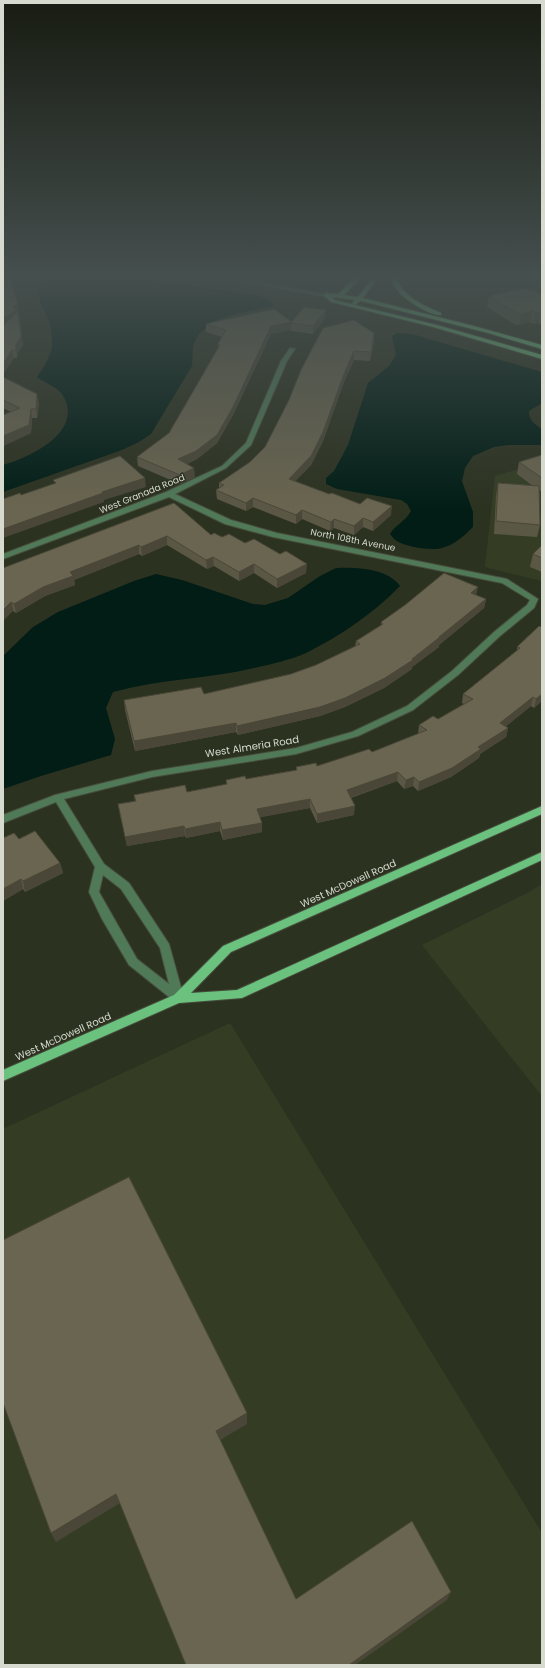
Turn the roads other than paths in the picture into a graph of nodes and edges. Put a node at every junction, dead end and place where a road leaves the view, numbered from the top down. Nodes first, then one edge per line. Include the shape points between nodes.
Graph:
1 (288, 355) edge
2 (169, 494) junction
3 (3, 558) edge
4 (534, 599) joint
5 (58, 797) junction
6 (542, 810) edge
7 (3, 819) edge
8 (542, 856) edge
9 (100, 867) junction
10 (178, 998) junction
11 (3, 1076) edge

1 - 2 street, West Granada Road via 249,444 224,467
2 - 3 street, West Granada Road
2 - 4 street, North 108th Avenue via 228,522 276,535 504,581
4 - 5 street, West Almeria Road via 531,606 455,674 410,708 355,734 296,751 152,774
5 - 7 street, West Almeria Road
5 - 9 street
6 - 10 main road, West McDowell Road via 227,949
8 - 10 main road, West McDowell Road via 238,995
9 - 10 street via 126,886 165,947
9 - 10 street via 94,892 133,962
10 - 11 main road, West McDowell Road

